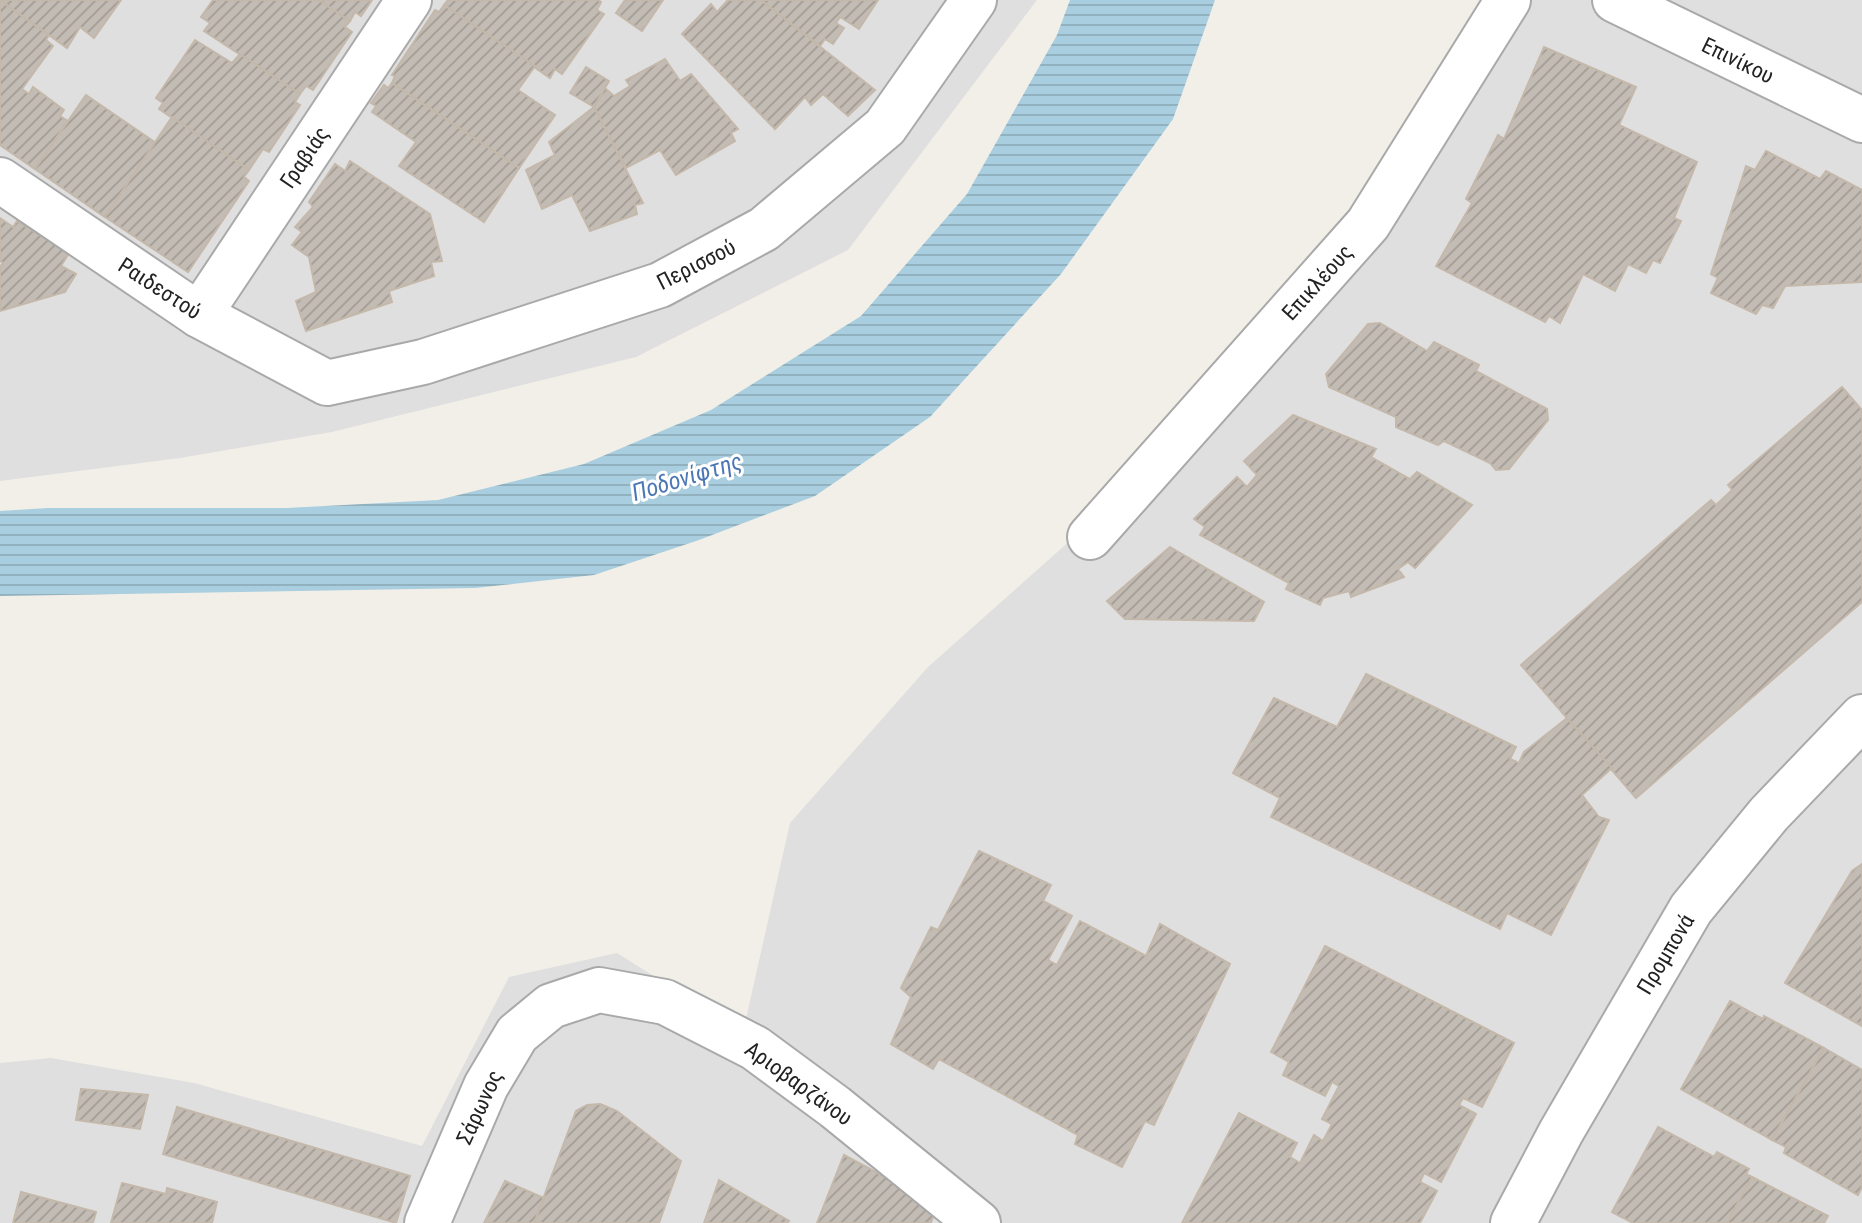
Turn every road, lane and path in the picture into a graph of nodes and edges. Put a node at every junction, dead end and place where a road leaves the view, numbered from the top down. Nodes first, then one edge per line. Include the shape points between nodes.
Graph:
1 (409, 0) edge
2 (974, 0) edge
3 (1508, 0) edge
4 (1615, 0) edge
5 (1862, 120) edge
6 (0, 180) edge
7 (199, 315) junction
8 (327, 383) joint
9 (1090, 537) dead end
10 (1862, 717) edge
11 (551, 1006) joint
12 (427, 1223) edge
13 (978, 1223) edge
14 (1513, 1223) edge

1 - 7 street, Γραβιάς
2 - 8 street, Περισσού via 885,127 764,229 660,285 423,362
3 - 9 street, Επικλέους via 1368,224
4 - 5 street, Επινίκου
6 - 7 street, Ραιδεστού
7 - 8 street, Ραιδεστού
10 - 14 street, Προμπονά via 1769,814 1691,909
11 - 12 street, Σάρωνος via 517,1034 486,1086
11 - 13 street, Αριοβαρζάνου via 599,990 665,1002 755,1048

